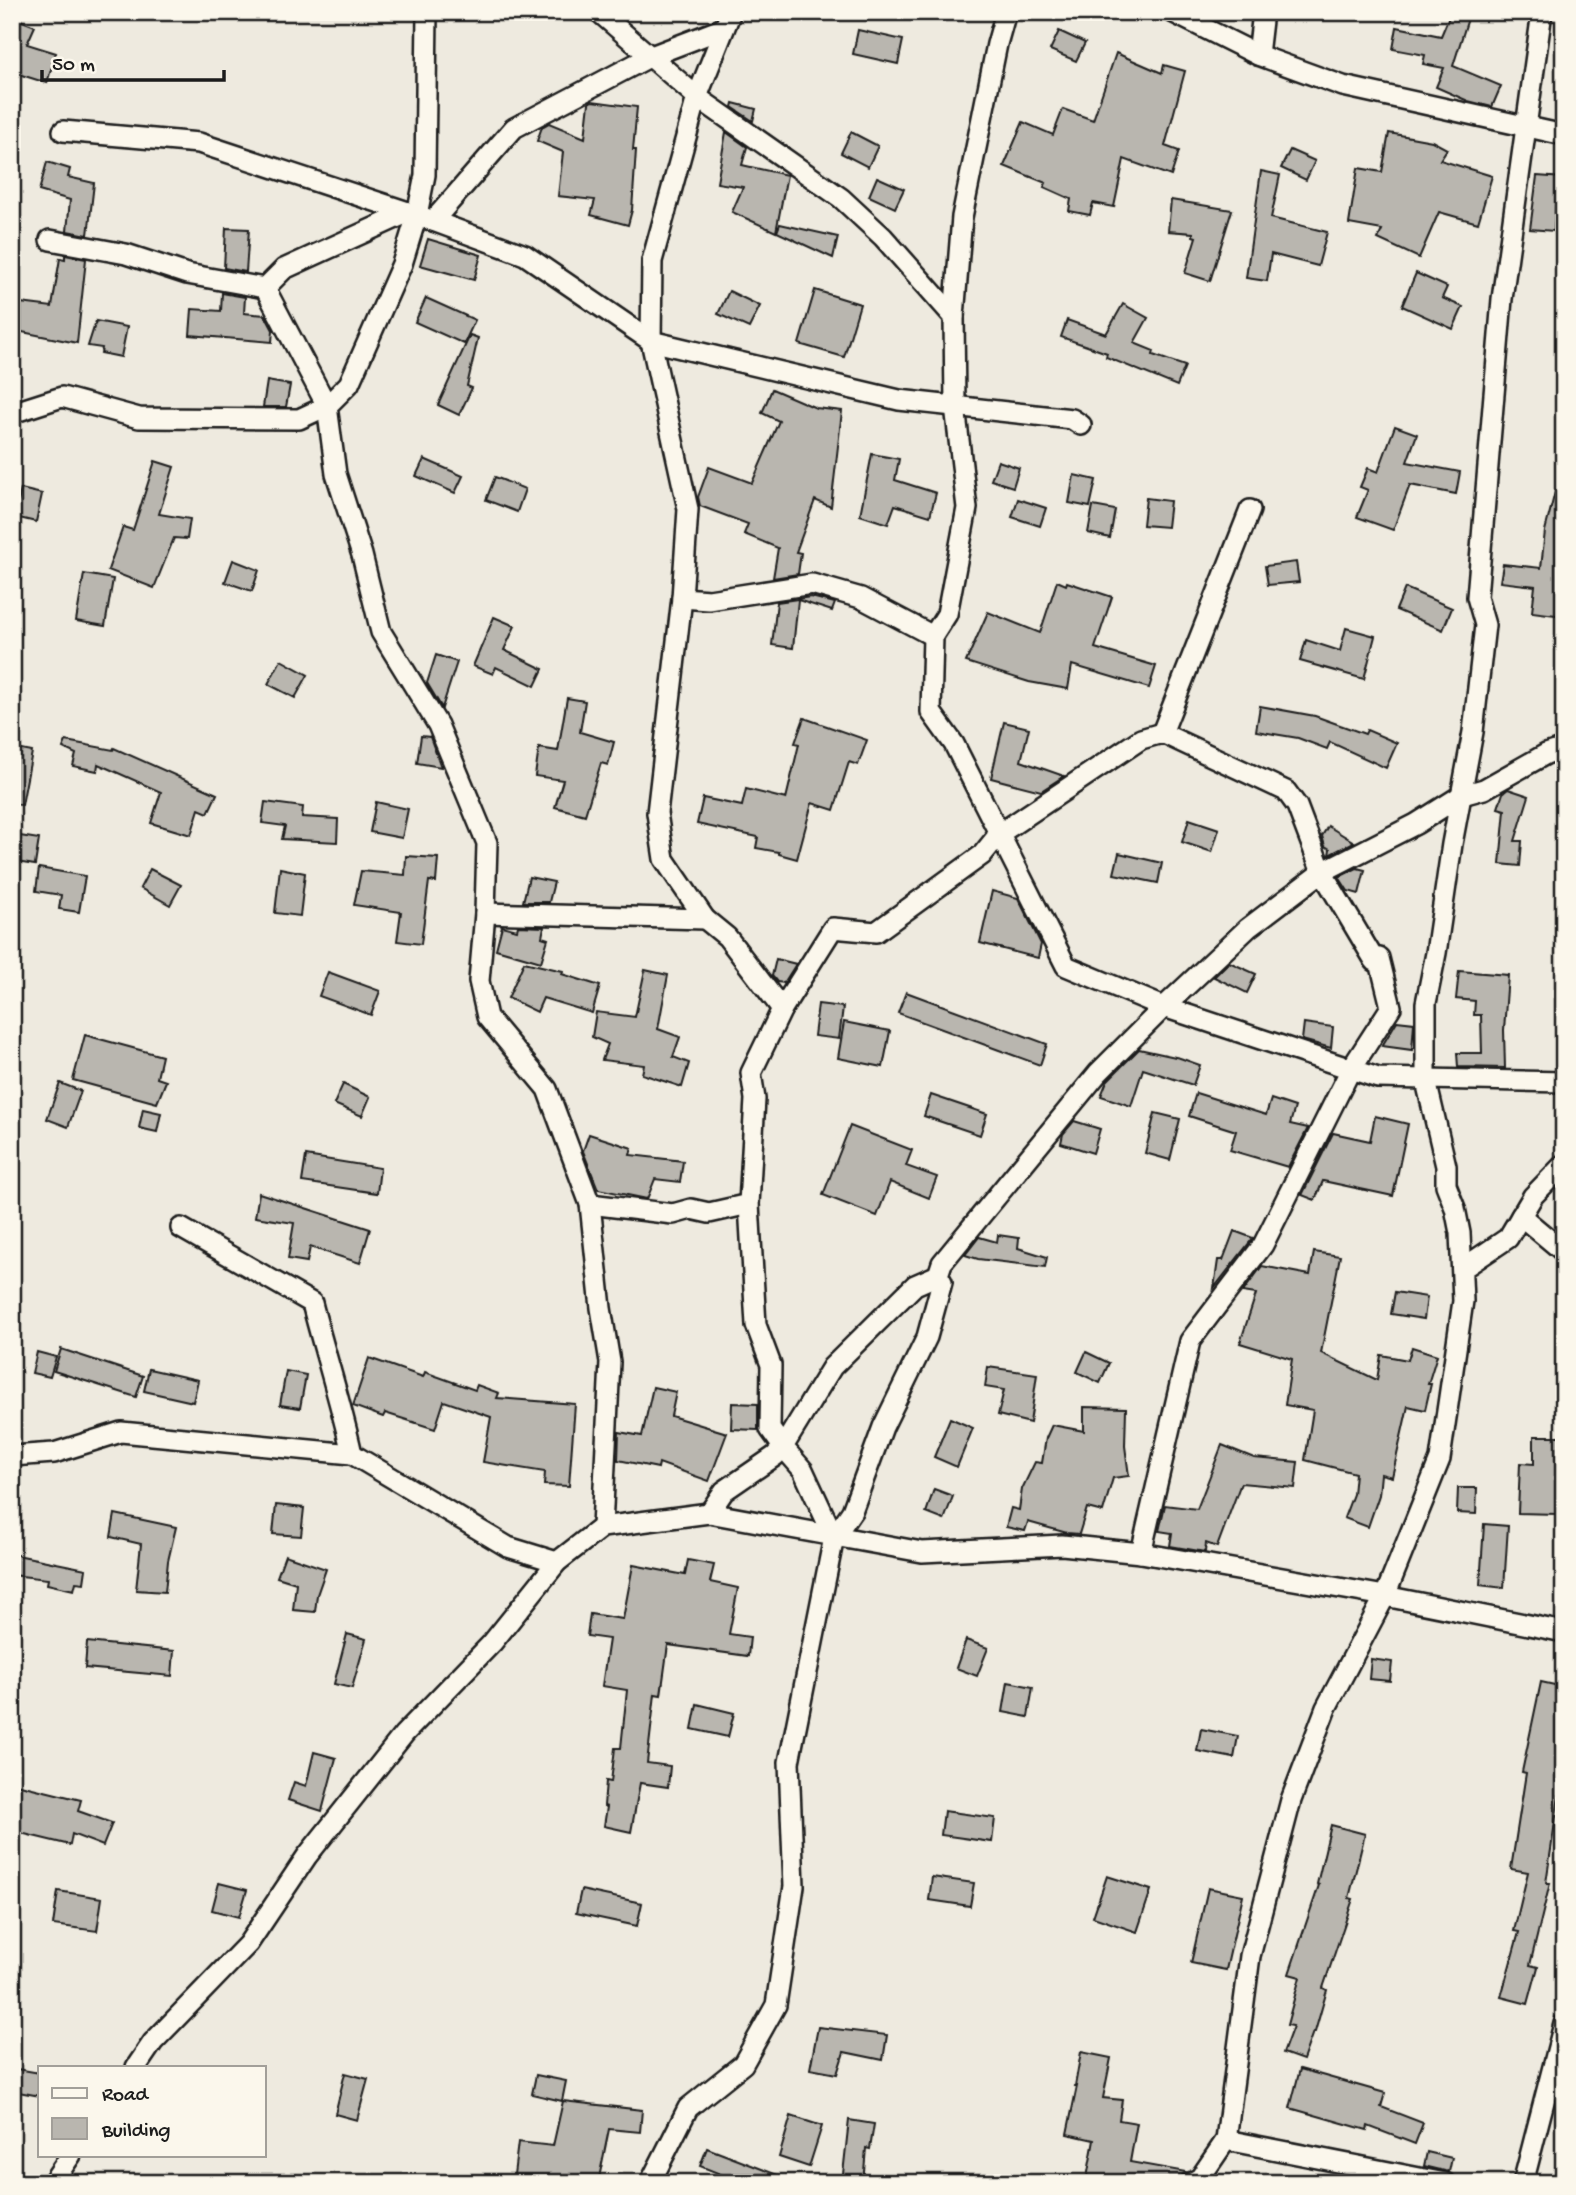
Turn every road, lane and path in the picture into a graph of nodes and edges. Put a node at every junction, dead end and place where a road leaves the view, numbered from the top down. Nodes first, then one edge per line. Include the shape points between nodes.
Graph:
1 (427, 12) edge
2 (598, 12) edge
3 (1006, 12) edge
4 (1172, 12) edge
5 (1263, 12) edge
6 (1542, 12) edge
7 (727, 20) edge
8 (1258, 55) junction
9 (650, 56) junction
10 (697, 97) junction
11 (1524, 127) junction
12 (62, 131) dead end
13 (1564, 135) edge
14 (420, 216) junction
15 (50, 240) dead end
16 (265, 288) junction
17 (954, 317) junction
18 (651, 341) junction
19 (327, 406) junction
20 (955, 406) junction
21 (12, 414) edge
22 (1081, 425) dead end
23 (1250, 510) dead end
24 (682, 598) junction
25 (933, 636) junction
26 (1163, 733) junction
27 (1564, 748) edge
28 (1462, 795) junction
29 (999, 834) junction
30 (1322, 872) junction
31 (485, 913) junction
32 (705, 919) junction
33 (1164, 1007) junction
34 (782, 1009) junction
35 (1351, 1069) junction
36 (1426, 1081) junction
37 (1564, 1082) edge
38 (1564, 1164) edge
39 (590, 1204) junction
40 (749, 1204) junction
41 (1521, 1216) junction
42 (181, 1228) dead end
43 (1564, 1252) edge
44 (1462, 1269) junction
45 (938, 1275) junction
46 (783, 1447) junction
47 (352, 1454) junction
48 (12, 1456) edge
49 (709, 1513) junction
50 (602, 1527) junction
51 (834, 1537) junction
52 (1141, 1553) junction
53 (557, 1562) junction
54 (1385, 1596) junction
55 (1564, 1632) edge
56 (1564, 2024) edge
57 (137, 2066) edge
58 (1226, 2140) junction
59 (70, 2156) edge
60 (52, 2183) edge
61 (650, 2183) edge
62 (1191, 2183) edge
63 (1446, 2183) edge
64 (1523, 2183) edge

1 - 14 street via 425,174
2 - 9 street
3 - 17 street via 962,217
4 - 8 street
5 - 8 street
6 - 11 street
7 - 9 street
7 - 10 street
8 - 11 street via 1343,86
9 - 10 street
9 - 14 street via 514,128
10 - 17 street via 841,198 883,237
10 - 18 street via 652,261
11 - 13 street
11 - 28 street via 1502,299 1477,597 1485,625
12 - 14 street via 199,143
14 - 16 street via 284,269
14 - 18 street via 525,255
14 - 19 street via 349,384
15 - 16 street
16 - 19 street
17 - 20 street
18 - 20 street via 899,400
18 - 24 street via 688,509
19 - 21 street via 299,419 139,418 62,397
19 - 31 street via 336,474 381,632 438,725 487,843
20 - 22 street via 1072,419
20 - 25 street via 967,508 947,614
23 - 26 street
24 - 25 street via 709,600 812,584 862,598
24 - 32 street via 657,813 664,859
25 - 29 street via 932,712 954,744
26 - 29 street via 1141,739
26 - 30 street via 1286,791 1297,806
27 - 28 street via 1484,789
28 - 30 street
28 - 36 street via 1426,1003
29 - 33 street via 1066,966
29 - 34 street via 982,855 876,932 834,928
30 - 33 street via 1248,928
30 - 35 street via 1375,961 1379,958 1391,1007
31 - 32 street
31 - 39 street via 479,981 487,1017 547,1089
32 - 34 street via 727,937
33 - 35 street
33 - 45 street via 1098,1073 942,1263
34 - 40 street via 751,1073 755,1099
35 - 36 street via 1378,1078
35 - 52 street via 1263,1245 1190,1341
36 - 37 street
36 - 44 street via 1460,1233
38 - 41 street
39 - 40 street via 673,1214 691,1209 709,1213
39 - 50 street via 610,1362
40 - 46 street via 756,1325 771,1364 770,1429
41 - 43 street
41 - 44 street via 1508,1238
42 - 47 street via 312,1303
44 - 54 street via 1463,1300 1440,1459
45 - 46 street via 915,1284 832,1367
45 - 51 street via 942,1282 927,1338 883,1427 852,1510
46 - 49 street via 724,1491
46 - 51 street via 803,1470
47 - 48 street via 121,1432 54,1453
47 - 53 street via 508,1547
49 - 50 street
49 - 51 street
50 - 53 street
51 - 52 street via 922,1552 1062,1545
51 - 61 street via 789,1762 794,1886 776,2005 743,2064 688,2108
52 - 54 street
53 - 57 street via 492,1643 404,1734 307,1856 248,1944 153,2042
54 - 55 street
54 - 58 street via 1326,1708 1291,1800 1250,1956
56 - 64 street
58 - 62 street via 1200,2178
58 - 63 street
59 - 60 street

